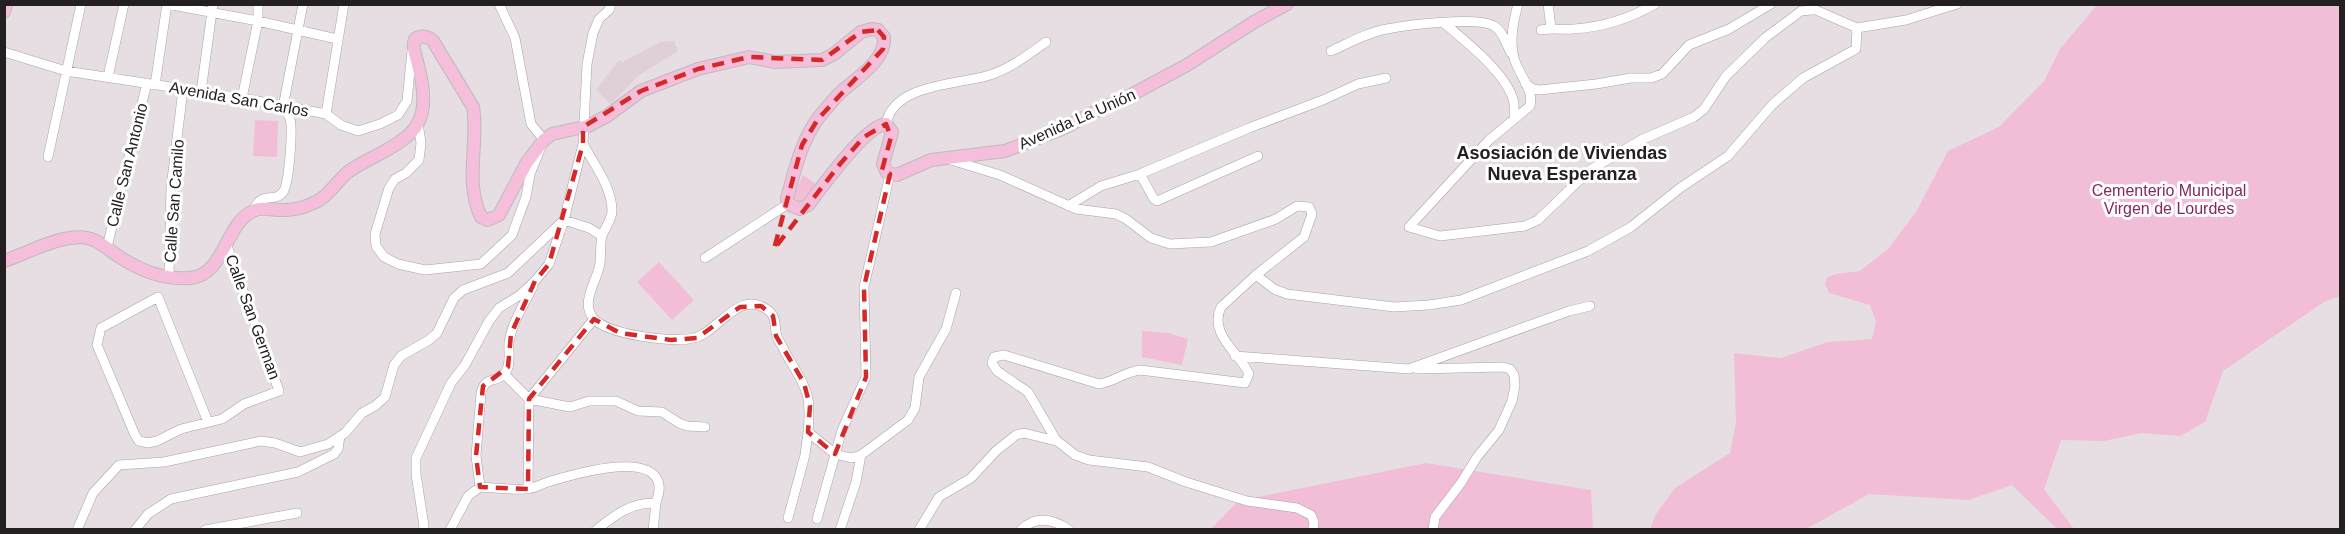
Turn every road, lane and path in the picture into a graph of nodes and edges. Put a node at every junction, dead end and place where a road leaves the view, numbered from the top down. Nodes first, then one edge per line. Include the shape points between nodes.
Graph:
1 (6, 4) edge
2 (81, 4) edge
3 (124, 4) edge
4 (167, 4) edge
5 (258, 4) edge
6 (303, 4) edge
7 (344, 4) edge
8 (620, 4) edge
9 (1287, 4) edge
10 (1518, 4) edge
11 (1548, 4) edge
12 (1654, 4) edge
13 (1771, 4) edge
14 (1957, 4) edge
15 (499, 6) edge
16 (610, 7) edge
17 (1808, 7) edge
18 (212, 9) edge
19 (4, 12) edge
20 (258, 21) junction
21 (1444, 23) junction
22 (1551, 28) junction
23 (1857, 28) junction
24 (299, 29) junction
25 (1541, 30) dead end
26 (338, 39) junction
27 (1046, 42) dead end
28 (412, 47) junction
29 (1331, 51) dead end
30 (4, 52) edge
31 (1514, 61) junction
32 (66, 71) junction
33 (108, 77) junction
34 (1386, 78) dead end
35 (1525, 83) junction
36 (151, 84) junction
37 (183, 89) junction
38 (201, 92) junction
39 (242, 98) junction
40 (283, 107) junction
41 (326, 114) junction
42 (1514, 118) junction
43 (418, 123) junction
44 (886, 124) junction
45 (583, 127) junction
46 (544, 140) junction
47 (583, 144) junction
48 (1258, 156) dead end
49 (48, 157) dead end
50 (948, 158) junction
51 (890, 174) junction
52 (1140, 174) junction
53 (788, 204) junction
54 (1068, 206) junction
55 (254, 210) junction
56 (564, 220) junction
57 (602, 236) junction
58 (226, 243) junction
59 (107, 247) junction
60 (705, 258) dead end
61 (4, 261) edge
62 (1256, 275) junction
63 (169, 278) junction
64 (535, 281) junction
65 (956, 293) dead end
66 (1590, 306) dead end
67 (594, 319) junction
68 (1235, 356) junction
69 (1409, 369) junction
70 (504, 374) junction
71 (529, 399) junction
72 (208, 422) junction
73 (705, 427) dead end
74 (808, 432) junction
75 (340, 436) junction
76 (1056, 441) junction
77 (835, 454) junction
78 (861, 455) junction
79 (480, 487) junction
80 (528, 489) junction
81 (656, 503) junction
82 (297, 513) dead end
83 (788, 518) dead end
84 (817, 519) dead end
85 (77, 530) edge
86 (135, 530) edge
87 (205, 530) edge
88 (423, 530) edge
89 (450, 530) edge
90 (596, 530) edge
91 (653, 530) edge
92 (840, 530) edge
93 (919, 530) edge
94 (1021, 530) edge
95 (1069, 530) edge
96 (1313, 530) edge
97 (1432, 530) edge

1 - 19 main road
2 - 32 street
3 - 33 street
4 - 18 street
4 - 36 street, Calle San Antonio
5 - 20 street
6 - 24 street
7 - 26 street
8 - 16 street
9 - 50 main road, Avenida La Unión via 1187,65 1064,128 1005,151
10 - 31 street via 1511,31
11 - 22 street
12 - 22 street via 1632,18 1612,24
13 - 35 street via 1729,29 1689,45 1657,76 1539,90
14 - 23 street via 1906,20
15 - 46 street via 515,38 531,124
16 - 45 street via 593,33
17 - 23 street
17 - 42 street via 1765,38 1726,76 1694,117 1641,140 1590,170 1538,220 1525,226 1440,236 1409,227
18 - 20 street
18 - 38 street
20 - 24 street
20 - 39 street
21 - 29 street via 1387,28
21 - 31 street via 1469,21 1494,26
21 - 42 street via 1477,50 1505,84 1514,100
22 - 25 street
23 - 62 street via 1856,49 1803,78 1772,105 1728,156 1631,227 1588,252 1461,300 1394,307 1287,294
24 - 26 street
24 - 40 street
26 - 41 street
27 - 44 street via 1020,61 990,75 911,95 893,108
28 - 41 street, Avenida San Carlos via 407,101 398,115 358,131
28 - 43 main road via 423,90
28 - 46 main road via 417,38 432,39 473,107 472,186 481,218 488,220 499,215 527,162
30 - 32 street, Avenida San Carlos
31 - 35 street
32 - 33 street, Avenida San Carlos
32 - 49 street
33 - 36 street, Avenida San Carlos
34 - 52 street via 1358,84
35 - 42 street via 1532,99 1530,106
36 - 37 street, Avenida San Carlos
36 - 59 street, Calle San Antonio
37 - 38 street, Avenida San Carlos
37 - 63 street, Calle San Camilo via 171,188
38 - 39 street, Avenida San Carlos
39 - 40 street, Avenida San Carlos
40 - 41 street, Avenida San Carlos
40 - 55 street via 290,120 289,181 283,193 259,200
43 - 46 street via 422,143 419,160 389,188 375,234 376,246 384,257 425,270 481,264 512,235
43 - 55 main road via 392,147 347,173 324,198 283,211
44 - 51 main road via 892,132 883,164
44 - 53 main road via 864,137 808,205 800,209
45 - 46 main road via 552,134
45 - 47 street
45 - 53 main road via 607,116 641,91 698,69 749,57 775,62 822,60 861,32 878,30 884,37 883,49 818,119 802,145
47 - 56 street
47 - 57 street via 603,179 612,211
48 - 52 street via 1157,201
50 - 51 main road, Avenida La Unión
50 - 54 street via 1000,175
51 - 77 street via 864,287 866,377
52 - 54 street via 1101,186
53 - 60 street
54 - 62 street via 1116,214 1151,238 1170,244 1211,242 1276,219 1297,206 1309,207 1312,214 1304,237
55 - 58 main road via 243,218
56 - 57 street
56 - 64 street via 549,264
56 - 75 street via 508,273 463,290 454,298 437,333 400,356 385,397
57 - 67 street via 600,266 588,306
58 - 63 main road via 210,270 193,278
58 - 72 street, Calle San German via 279,391
59 - 61 main road via 90,238 63,239
59 - 63 main road via 150,272
62 - 68 street via 1218,314 1226,345
64 - 70 street via 511,334
64 - 88 street via 499,308 489,321 451,383 416,458
65 - 78 street via 946,329 919,376 915,408 908,420
66 - 69 street
67 - 71 street
67 - 74 street via 620,333 671,340 697,338 740,307 761,306 774,316 776,336 804,383 810,406
68 - 69 street
68 - 76 street via 1249,374 1242,384 1140,370 1099,384 1004,355 994,357 992,363 997,371 1028,392
69 - 97 street via 1503,367 1514,375 1512,401 1499,430 1435,517
70 - 71 street
70 - 79 street via 488,381 481,393 476,456
71 - 73 street via 570,407 589,401 616,401 638,411 662,412 679,423
71 - 80 street
72 - 72 street via 157,441 140,441 99,353 101,328 158,297
74 - 77 street
74 - 83 street
75 - 85 street via 311,451 300,452 261,441 164,462 119,465 93,493
75 - 86 street via 334,454 298,472 171,499 148,514
76 - 93 street via 1024,433 1016,435 971,478 939,497
76 - 96 street via 1089,460 1148,467 1247,501 1305,511 1313,518
77 - 78 street via 851,458
77 - 84 street
78 - 92 street
79 - 80 street
79 - 89 street via 468,496
80 - 81 street via 620,465 639,467 658,480
81 - 90 street via 628,507
81 - 91 street
82 - 87 street
94 - 95 street via 1034,521 1046,519

